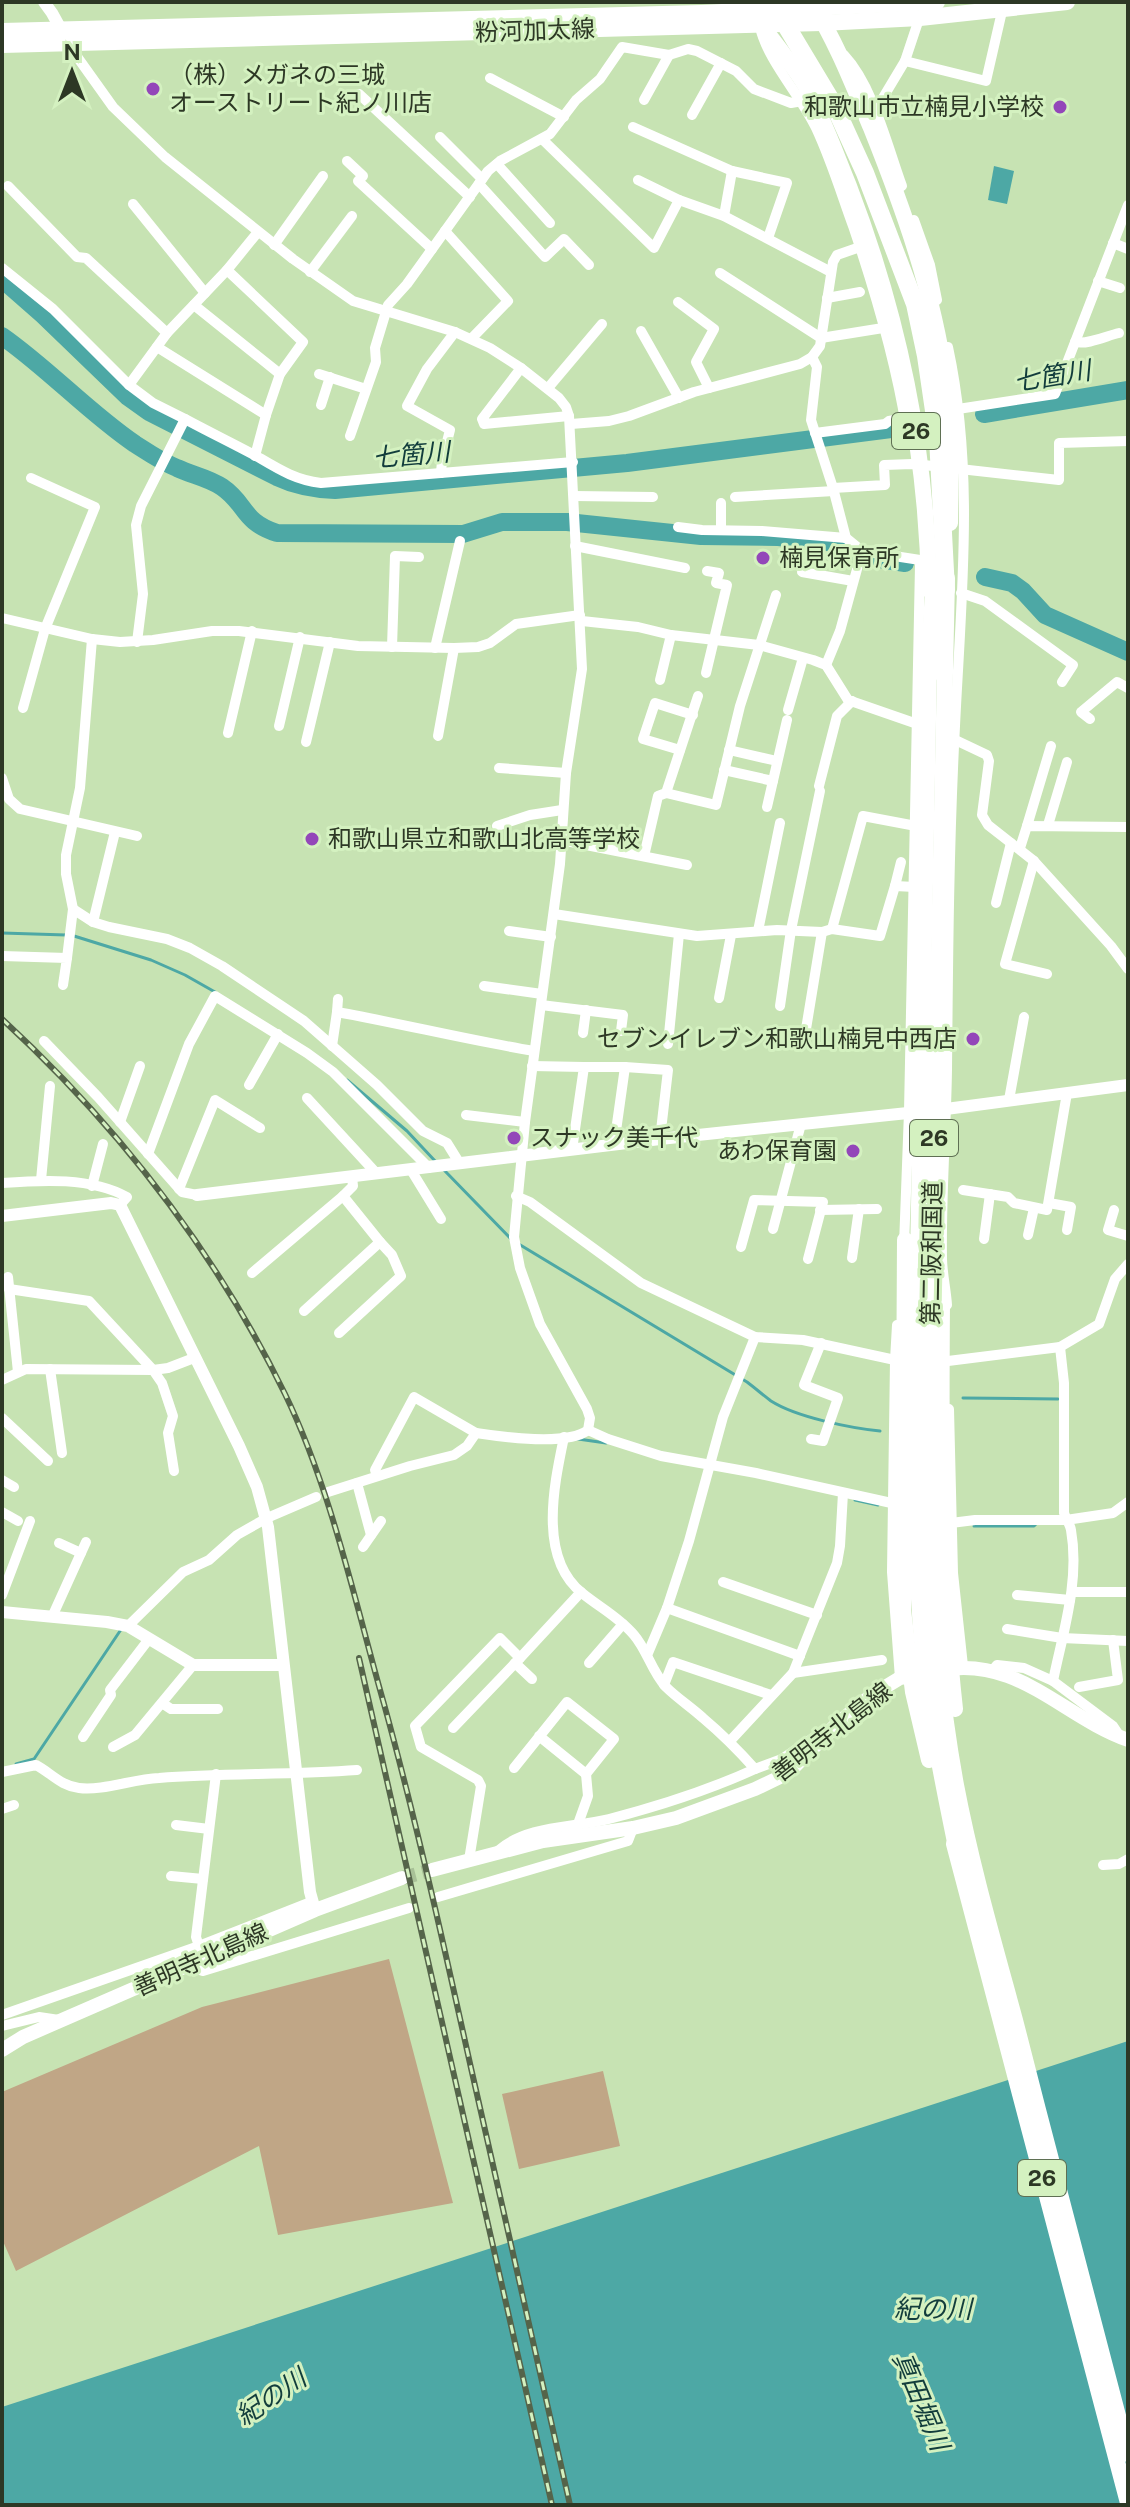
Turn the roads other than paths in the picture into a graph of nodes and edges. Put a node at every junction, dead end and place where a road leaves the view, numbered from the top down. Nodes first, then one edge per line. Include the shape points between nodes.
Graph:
1 (44, 2) edge
2 (772, 2) edge
3 (1067, 2) edge
4 (926, 6) edge
5 (1004, 6) edge
6 (816, 11) edge
7 (751, 13) edge
8 (2, 31) edge
9 (64, 37) junction
10 (833, 43) junction
11 (2, 45) edge
12 (669, 55) junction
13 (905, 61) junction
14 (721, 63) junction
15 (490, 78) dead end
16 (359, 94) dead end
17 (644, 100) dead end
18 (802, 101) junction
19 (875, 111) junction
20 (692, 115) dead end
21 (564, 117) junction
22 (633, 127) dead end
23 (440, 137) dead end
24 (542, 139) junction
25 (347, 161) dead end
26 (497, 164) junction
27 (732, 171) junction
28 (323, 176) dead end
29 (638, 180) dead end
30 (481, 181) junction
31 (8, 186) dead end
32 (470, 197) junction
33 (679, 200) junction
34 (133, 204) dead end
35 (1128, 205) edge
36 (352, 216) dead end
37 (724, 216) junction
38 (882, 217) junction
39 (550, 223) dead end
40 (445, 231) junction
41 (258, 232) junction
42 (768, 238) junction
43 (1113, 243) junction
44 (274, 245) junction
45 (860, 247) junction
46 (432, 249) junction
47 (1128, 249) edge
48 (589, 265) dead end
49 (2, 268) edge
50 (227, 270) junction
51 (310, 272) junction
52 (831, 272) junction
53 (720, 273) dead end
54 (1098, 281) junction
55 (1120, 288) dead end
56 (860, 292) dead end
57 (205, 293) junction
58 (827, 298) junction
59 (678, 302) dead end
60 (194, 305) junction
61 (386, 311) junction
62 (602, 324) dead end
63 (883, 328) junction
64 (641, 331) dead end
65 (455, 332) junction
66 (167, 333) junction
67 (1119, 333) dead end
68 (472, 338) junction
69 (821, 338) junction
70 (1075, 342) junction
71 (157, 347) junction
72 (812, 357) junction
73 (521, 368) junction
74 (280, 374) junction
75 (129, 385) junction
76 (548, 388) junction
77 (709, 388) junction
78 (366, 389) junction
79 (679, 398) junction
80 (321, 405) dead end
81 (958, 409) junction
82 (266, 415) junction
83 (905, 418) junction
84 (570, 420) junction
85 (182, 424) junction
86 (350, 436) dead end
87 (816, 437) junction
88 (1128, 441) edge
89 (255, 456) junction
90 (912, 464) junction
91 (573, 466) junction
92 (964, 470) junction
93 (441, 473) junction
94 (31, 478) dead end
95 (834, 490) junction
96 (574, 496) junction
97 (653, 497) dead end
98 (735, 497) dead end
99 (721, 503) dead end
100 (678, 527) dead end
101 (721, 530) junction
102 (846, 538) junction
103 (460, 541) dead end
104 (575, 546) junction
105 (861, 554) junction
106 (419, 557) dead end
107 (920, 560) junction
108 (685, 568) dead end
109 (707, 571) dead end
110 (802, 572) dead end
111 (853, 581) junction
112 (954, 591) junction
113 (776, 595) dead end
114 (2, 618) edge
115 (581, 618) junction
116 (45, 629) junction
117 (252, 631) junction
118 (671, 635) junction
119 (300, 637) junction
120 (92, 639) junction
121 (714, 641) junction
122 (137, 642) junction
123 (330, 642) junction
124 (759, 645) junction
125 (392, 647) junction
126 (435, 648) junction
127 (454, 648) junction
128 (803, 658) junction
129 (826, 665) junction
130 (706, 673) dead end
131 (929, 675) junction
132 (660, 680) dead end
133 (1062, 682) dead end
134 (1128, 688) edge
135 (698, 696) dead end
136 (852, 701) junction
137 (23, 708) dead end
138 (693, 715) junction
139 (1090, 719) dead end
140 (918, 724) junction
141 (279, 726) dead end
142 (228, 733) dead end
143 (438, 736) dead end
144 (954, 739) junction
145 (306, 742) dead end
146 (1051, 746) dead end
147 (680, 750) junction
148 (729, 750) junction
149 (777, 761) junction
150 (1067, 762) dead end
151 (499, 768) dead end
152 (724, 770) junction
153 (566, 773) junction
154 (2, 778) edge
155 (773, 781) junction
156 (666, 793) junction
157 (767, 807) dead end
158 (562, 810) junction
159 (72, 822) junction
160 (780, 823) dead end
161 (1048, 825) junction
162 (497, 826) dead end
163 (916, 826) junction
164 (1027, 826) junction
165 (1128, 827) edge
166 (115, 832) junction
167 (137, 836) dead end
168 (561, 840) junction
169 (1015, 845) junction
170 (644, 856) junction
171 (1034, 861) junction
172 (901, 862) dead end
173 (687, 865) dead end
174 (895, 886) junction
175 (915, 887) junction
176 (996, 903) dead end
177 (73, 909) junction
178 (554, 914) junction
179 (93, 922) junction
180 (791, 930) junction
181 (509, 931) dead end
182 (758, 931) junction
183 (827, 931) junction
184 (679, 934) junction
185 (731, 935) junction
186 (551, 937) junction
187 (2, 956) edge
188 (67, 958) junction
189 (1128, 969) edge
190 (1047, 974) dead end
191 (63, 985) dead end
192 (484, 986) dead end
193 (719, 998) dead end
194 (338, 999) dead end
195 (541, 1000) junction
196 (780, 1006) dead end
197 (586, 1010) junction
198 (337, 1012) junction
199 (1024, 1017) dead end
200 (806, 1029) dead end
201 (621, 1031) dead end
202 (583, 1033) dead end
203 (278, 1034) junction
204 (44, 1041) dead end
205 (668, 1044) dead end
206 (332, 1046) junction
207 (534, 1051) junction
208 (140, 1066) dead end
209 (532, 1066) junction
210 (584, 1067) junction
211 (625, 1067) junction
212 (249, 1085) dead end
213 (1128, 1085) edge
214 (50, 1086) dead end
215 (1067, 1093) junction
216 (307, 1098) dead end
217 (1009, 1100) junction
218 (946, 1109) junction
219 (909, 1112) junction
220 (466, 1115) dead end
221 (120, 1122) junction
222 (525, 1122) junction
223 (801, 1124) junction
224 (260, 1128) dead end
225 (660, 1139) junction
226 (103, 1144) dead end
227 (614, 1145) junction
228 (572, 1150) junction
229 (148, 1154) junction
230 (521, 1157) junction
231 (460, 1164) junction
232 (436, 1167) junction
233 (411, 1170) junction
234 (377, 1174) junction
235 (352, 1177) junction
236 (41, 1180) junction
237 (2, 1183) edge
238 (92, 1186) junction
239 (179, 1189) junction
240 (963, 1190) dead end
241 (990, 1194) junction
242 (197, 1195) joint
243 (343, 1196) junction
244 (516, 1196) junction
245 (781, 1201) junction
246 (1049, 1203) junction
247 (120, 1205) junction
248 (1034, 1208) junction
249 (859, 1209) junction
250 (877, 1209) dead end
251 (820, 1210) junction
252 (1114, 1210) dead end
253 (2, 1216) edge
254 (441, 1219) dead end
255 (773, 1229) dead end
256 (1067, 1230) dead end
257 (1028, 1235) dead end
258 (1128, 1236) edge
259 (984, 1239) dead end
260 (905, 1240) junction
261 (380, 1242) junction
262 (741, 1247) dead end
263 (852, 1258) dead end
264 (808, 1259) dead end
265 (942, 1259) junction
266 (1128, 1264) edge
267 (252, 1273) dead end
268 (304, 1311) dead end
269 (339, 1333) dead end
270 (14, 1335) junction
271 (2, 1337) edge
272 (755, 1337) junction
273 (821, 1343) junction
274 (1060, 1347) junction
275 (194, 1358) junction
276 (895, 1360) junction
277 (948, 1361) junction
278 (50, 1369) junction
279 (153, 1370) junction
280 (18, 1372) junction
281 (2, 1380) edge
282 (2, 1418) edge
283 (588, 1430) junction
284 (476, 1433) junction
285 (811, 1439) dead end
286 (564, 1440) junction
287 (62, 1453) dead end
288 (48, 1461) dead end
289 (711, 1468) junction
290 (174, 1471) dead end
291 (376, 1474) junction
292 (2, 1480) edge
293 (357, 1483) junction
294 (14, 1487) dead end
295 (328, 1492) dead end
296 (843, 1496) junction
297 (316, 1497) dead end
298 (897, 1497) junction
299 (1128, 1502) edge
300 (2, 1512) edge
301 (265, 1514) junction
302 (1065, 1517) junction
303 (381, 1521) dead end
304 (951, 1523) junction
305 (371, 1535) junction
306 (59, 1543) dead end
307 (363, 1547) dead end
308 (723, 1582) dead end
309 (581, 1592) junction
310 (1128, 1592) edge
311 (2, 1595) edge
312 (1017, 1595) dead end
313 (1071, 1596) junction
314 (667, 1608) junction
315 (2, 1612) edge
316 (817, 1615) junction
317 (52, 1617) junction
318 (623, 1624) junction
319 (125, 1626) junction
320 (1007, 1629) dead end
321 (1062, 1638) junction
322 (149, 1639) junction
323 (1113, 1640) junction
324 (1128, 1641) edge
325 (648, 1653) junction
326 (800, 1656) junction
327 (882, 1660) dead end
328 (518, 1661) junction
329 (589, 1663) dead end
330 (193, 1665) junction
331 (283, 1665) junction
332 (963, 1666) junction
333 (992, 1671) junction
334 (793, 1673) junction
335 (900, 1678) junction
336 (532, 1679) dead end
337 (1123, 1679) edge
338 (1053, 1681) junction
339 (664, 1685) junction
340 (1079, 1687) dead end
341 (933, 1688) junction
342 (771, 1695) junction
343 (162, 1703) junction
344 (218, 1709) dead end
345 (837, 1724) junction
346 (453, 1728) dead end
347 (539, 1736) junction
348 (83, 1737) dead end
349 (1124, 1739) edge
350 (730, 1741) junction
351 (942, 1742) junction
352 (113, 1747) dead end
353 (514, 1768) dead end
354 (755, 1769) junction
355 (357, 1770) dead end
356 (2, 1772) edge
357 (216, 1774) junction
358 (586, 1774) junction
359 (296, 1775) junction
360 (14, 1805) dead end
361 (2, 1809) edge
362 (578, 1824) junction
363 (176, 1825) dead end
364 (633, 1828) junction
365 (209, 1829) junction
366 (494, 1854) junction
367 (1128, 1859) edge
368 (469, 1860) junction
369 (1103, 1865) dead end
370 (432, 1870) tunnel mouth
371 (171, 1876) dead end
372 (402, 1878) tunnel mouth
373 (203, 1879) junction
374 (438, 1897) dead end
375 (313, 1906) junction
376 (409, 1908) dead end
377 (199, 1946) junction
378 (189, 1966) junction
379 (2, 2015) edge
380 (62, 2021) junction
381 (2, 2026) edge
382 (2, 2050) edge
383 (1128, 2454) edge
384 (1128, 2503) edge

1 - 9 street
2 - 38 highway, 26 via 835,107
3 - 5 main road, 粉河加太線
4 - 5 main road, 粉河加太線
4 - 6 main road, 粉河加太線
4 - 13 street
5 - 13 street via 986,81
6 - 7 main road, 粉河加太線
6 - 10 main road, 26
7 - 9 main road, 粉河加太線
7 - 18 street via 763,42
7 - 131 main road, 26 via 804,85 827,129 870,244 918,440 928,520
8 - 9 main road, 粉河加太線
9 - 11 main road, 粉河加太線
9 - 41 street via 113,107
10 - 19 street via 854,66
10 - 112 main road, 26 via 920,262 945,375
12 - 14 street via 688,49
12 - 17 street
12 - 21 street via 622,47
13 - 19 street
14 - 18 street via 754,89 791,103
14 - 20 street
15 - 21 street
16 - 32 street
18 - 45 street
19 - 81 street via 930,265
21 - 24 street
22 - 27 street
23 - 30 street
24 - 26 street
24 - 33 street via 654,248
25 - 46 street via 363,176 358,181
26 - 30 street
26 - 39 street
27 - 37 street
27 - 42 street via 787,183
28 - 44 street
29 - 33 street
30 - 32 street
30 - 48 street via 545,257 564,239
31 - 66 street via 77,257 86,258
32 - 40 street
33 - 37 street
34 - 57 street
35 - 43 street
36 - 51 street
37 - 42 street
38 - 112 highway, 26 via 915,304 926,356
38 - 131 highway, 26 via 907,310 929,438 935,598
40 - 46 street
40 - 68 street via 508,301
41 - 44 street
41 - 50 street
42 - 52 street
43 - 47 street
43 - 54 street
44 - 51 street
45 - 52 street via 837,255
45 - 63 street
46 - 61 street
49 - 75 street via 53,309
50 - 57 street
50 - 74 street via 303,342
51 - 61 street via 353,301
52 - 58 street
53 - 69 street
54 - 55 street
54 - 70 street
56 - 58 street
57 - 60 street
58 - 69 street
59 - 77 street via 714,329 696,362
60 - 66 street
60 - 74 street
61 - 65 street
61 - 78 street
62 - 76 street
63 - 69 street
63 - 83 street
64 - 79 street
65 - 68 street
65 - 93 street via 407,406 450,430
66 - 71 street
67 - 70 street
68 - 73 street
69 - 72 street
70 - 81 street via 1055,394
71 - 75 street
71 - 82 street
72 - 77 street
72 - 87 street via 817,367 811,407
73 - 76 street
73 - 84 street via 482,419 484,424
74 - 82 street
75 - 85 street
76 - 84 street
77 - 79 street
78 - 80 street via 324,376
78 - 86 street
79 - 84 street via 609,421
81 - 92 street
82 - 89 street
83 - 87 street
83 - 90 street
84 - 91 street
85 - 89 street
85 - 122 street via 136,525 143,594
87 - 95 street
88 - 92 street via 1059,443 1059,480
89 - 93 street via 287,475 321,483
90 - 92 street
90 - 95 street via 884,465 885,485
90 - 107 street
91 - 93 street
91 - 96 street
92 - 112 street via 965,523
94 - 116 street via 95,507
95 - 98 street
95 - 102 street
96 - 97 street
96 - 104 street
99 - 101 street
100 - 101 street
101 - 102 street
102 - 105 street
103 - 126 street
104 - 108 street
104 - 115 street
105 - 107 street
105 - 111 street
106 - 125 street via 395,556
107 - 140 street
109 - 121 street via 719,573 716,583 727,585
110 - 111 street
111 - 129 street
112 - 133 street via 985,601 1073,665
112 - 144 street
112 - 341 main road, 第二阪和国道 / 26 via 929,1424
113 - 124 street
114 - 116 street
115 - 118 street
115 - 127 street via 516,624 490,643
115 - 153 street via 582,669
116 - 120 street
116 - 137 street
117 - 119 street
117 - 122 street
117 - 142 street
118 - 121 street
118 - 132 street
119 - 123 street
119 - 141 street
120 - 122 street
120 - 159 street via 80,788
121 - 124 street
121 - 130 street
123 - 125 street
123 - 145 street
124 - 128 street
124 - 148 street
125 - 126 street
126 - 127 street
127 - 143 street
128 - 129 street
128 - 149 street
129 - 136 street
131 - 341 main road, 第二阪和国道 / 26 via 915,1423 917,1585
134 - 139 street via 1117,682 1081,712
135 - 138 street
136 - 140 street
136 - 180 street via 837,716
138 - 147 street
138 - 147 street via 655,703 643,739
140 - 144 street
140 - 163 street
144 - 169 street via 987,755 982,815
144 - 218 street
146 - 164 street
147 - 156 street
148 - 149 street
148 - 152 street
149 - 155 street
150 - 161 street
151 - 153 street
152 - 155 street
152 - 156 street via 716,805
153 - 158 street
154 - 159 street via 9,799 20,809
155 - 157 street
156 - 170 street via 658,796
158 - 162 street
158 - 168 street
159 - 166 street
159 - 177 street via 66,864
160 - 182 street
161 - 164 street
161 - 165 street
163 - 175 street
163 - 183 street via 863,816
164 - 169 street
166 - 167 street
166 - 179 street
168 - 170 street
168 - 178 street
169 - 171 street
169 - 176 street
170 - 173 street
171 - 189 street
171 - 190 street via 1005,964
172 - 174 street
174 - 175 street
174 - 183 street via 880,936
175 - 219 street
177 - 179 street
177 - 188 street
178 - 184 street
178 - 186 street
179 - 206 street via 190,948 304,1021
180 - 182 street
180 - 183 street
180 - 196 street
181 - 186 street
182 - 185 street
183 - 200 street
184 - 185 street
184 - 205 street
185 - 193 street
186 - 195 street
187 - 188 street
188 - 191 street
192 - 195 street
194 - 198 street
195 - 197 street
195 - 207 street
197 - 201 street via 623,1015
197 - 202 street
198 - 206 street
198 - 207 street
199 - 217 street
203 - 212 street
203 - 229 street via 215,996 189,1044
203 - 232 street via 333,1072
204 - 221 street
206 - 231 street via 423,1131 447,1143
207 - 209 street
208 - 221 street
209 - 210 street
209 - 222 street
210 - 211 street
210 - 228 street
211 - 225 street via 668,1070
211 - 227 street
213 - 215 street
214 - 236 street
215 - 217 street
215 - 246 street
216 - 234 street
217 - 218 street
218 - 219 street
218 - 265 street
219 - 223 street
219 - 260 street
220 - 222 street
221 - 229 street
222 - 230 street
223 - 225 street
223 - 245 street
224 - 239 street via 215,1100
225 - 227 street
226 - 238 street
227 - 228 street
228 - 230 street
229 - 239 street
230 - 231 street
230 - 244 street
231 - 232 street
232 - 233 street
233 - 234 street
233 - 254 street
234 - 235 street
235 - 242 street
235 - 243 street via 353,1186
236 - 237 street
236 - 238 street
238 - 247 street via 127,1197
239 - 242 street
240 - 241 street
241 - 248 street
241 - 259 street
243 - 261 street
243 - 267 street
244 - 272 street via 641,1283
244 - 283 street via 514,1241 520,1268 540,1324 587,1409
245 - 251 street via 823,1202
245 - 255 street
245 - 262 street via 754,1200
246 - 248 street via 1047,1210
246 - 256 street via 1071,1207
247 - 253 street
247 - 275 street
248 - 257 street
249 - 250 street
249 - 251 street
249 - 263 street
251 - 264 street
252 - 258 street via 1108,1230
260 - 276 street
260 - 298 main road, 26
261 - 268 street
261 - 269 street via 401,1276
265 - 277 street
265 - 341 main road, 26 via 948,1644
266 - 274 street via 1115,1279 1099,1324
270 - 271 street
270 - 279 street via 8,1283 89,1301
270 - 280 street
272 - 273 street
272 - 289 street via 723,1417
273 - 276 street
273 - 285 street via 804,1385 838,1398 823,1441
274 - 277 street
274 - 302 street
275 - 279 street
275 - 301 street via 239,1446
276 - 298 street
277 - 304 street
278 - 279 street
278 - 280 street
278 - 287 street
279 - 290 street via 173,1416 168,1433
280 - 281 street
282 - 288 street
283 - 286 street
283 - 289 street
284 - 286 street
284 - 291 street via 454,1455
284 - 291 street via 414,1397
286 - 309 street via 553,1524 560,1563
289 - 296 street
289 - 314 street
291 - 293 street
292 - 294 street
293 - 295 street
293 - 305 street
296 - 298 street
296 - 316 street via 837,1563
297 - 301 street
298 - 304 street
298 - 335 street via 892,1572
298 - 341 main road, 26 via 903,1610
299 - 302 street via 1113,1513
300 - 311 street via 24,1521
301 - 319 street via 209,1560 183,1572
301 - 331 street
302 - 304 street
302 - 313 street via 1071,1526
303 - 305 street
304 - 332 street
305 - 307 street
306 - 317 street via 84,1548
308 - 316 street
309 - 318 street
309 - 328 street
310 - 313 street
312 - 313 street
313 - 321 street
314 - 325 street
314 - 326 street
315 - 317 street
316 - 326 street
317 - 319 street
318 - 325 street
318 - 329 street
319 - 322 street
320 - 321 street
321 - 323 street
321 - 338 street
322 - 330 street
322 - 348 street
323 - 324 street
323 - 337 street
325 - 339 street
326 - 334 street
327 - 334 street
328 - 336 street
328 - 346 street
328 - 368 street via 500,1638 415,1726 421,1747 481,1786
330 - 331 street
330 - 343 street
331 - 359 street
332 - 333 main road, 善明寺北島線
332 - 335 main road, 善明寺北島線
333 - 338 street via 997,1665 1024,1668
333 - 349 main road, 善明寺北島線 via 1020,1680
334 - 342 street
335 - 345 main road, 善明寺北島線
337 - 340 street
338 - 349 street
339 - 342 street via 673,1662
339 - 350 street
341 - 351 main road, 第二阪和国道 / 26
341 - 351 main road, 26
342 - 350 street
343 - 344 street via 171,1709
343 - 352 street via 135,1735
345 - 354 street via 782,1759
345 - 364 main road, 善明寺北島線 via 778,1778 713,1806
347 - 353 street
347 - 358 street
347 - 358 street via 567,1702 614,1739
350 - 354 street
351 - 383 main road, 第二阪和国道 / 26
351 - 384 main road, 26 via 957,1852
354 - 362 street via 624,1814
355 - 359 street
356 - 357 street via 36,1765 59,1783 77,1788
357 - 359 street
357 - 365 street
358 - 362 street via 588,1796
359 - 375 street
360 - 361 street
362 - 366 street via 520,1835
363 - 365 street
364 - 366 main road, 善明寺北島線
364 - 374 street via 628,1841
365 - 373 street
366 - 368 main road, 善明寺北島線
367 - 369 street
368 - 370 main road, 善明寺北島線
371 - 373 street
372 - 375 main road, 善明寺北島線
373 - 377 street
375 - 377 street
375 - 378 main road, 善明寺北島線
376 - 378 street via 203,1971
377 - 379 street
378 - 380 main road, 善明寺北島線
380 - 381 street via 39,2017
380 - 382 main road, 善明寺北島線

